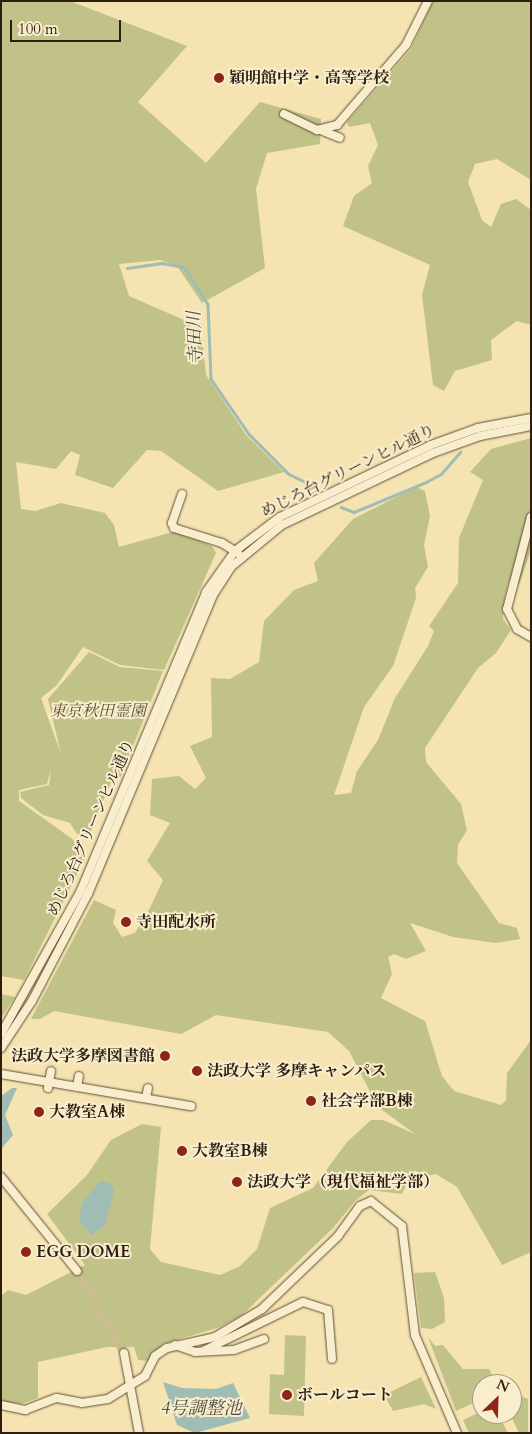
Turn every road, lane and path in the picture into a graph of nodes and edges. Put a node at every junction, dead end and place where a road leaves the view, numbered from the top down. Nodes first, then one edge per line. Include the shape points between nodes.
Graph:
1 (428, 1) edge
2 (284, 114) dead end
3 (323, 131) junction
4 (340, 138) dead end
5 (531, 418) edge
6 (531, 426) edge
7 (182, 494) dead end
8 (531, 517) edge
9 (238, 553) junction
10 (531, 636) edge
11 (40, 979) junction
12 (1, 1034) edge
13 (1, 1048) edge
14 (51, 1071) dead end
15 (1, 1074) edge
16 (79, 1076) dead end
17 (48, 1085) junction
18 (77, 1086) junction
19 (148, 1088) dead end
20 (146, 1098) junction
21 (191, 1106) dead end
22 (1, 1177) edge
23 (77, 1270) tunnel mouth
24 (246, 1323) junction
25 (264, 1339) dead end
26 (175, 1345) junction
27 (203, 1351) junction
28 (124, 1353) tunnel mouth
29 (332, 1359) dead end
30 (130, 1386) junction
31 (1, 1405) edge
32 (139, 1433) edge
33 (457, 1433) edge

1 - 3 street via 406,45 337,125
2 - 3 street
3 - 4 street
5 - 9 street, めじろ台グリーンヒル通り via 478,428 431,445 280,517
6 - 9 street, めじろ台グリーンヒル通り via 480,436 433,453 282,525
7 - 9 street via 172,523 174,528
8 - 10 street via 507,609 517,629
9 - 11 street, めじろ台グリーンヒル通り via 206,592 97,854
11 - 12 street
11 - 13 street
14 - 17 street
15 - 17 street
16 - 18 street
17 - 18 street
18 - 20 street
19 - 20 street
20 - 21 street
22 - 23 street
24 - 26 street via 215,1337
24 - 27 street
24 - 29 street via 303,1302 320,1305 328,1310
24 - 33 street via 338,1236 360,1206 371,1201 380,1204 402,1226 415,1335
25 - 27 street via 234,1350
26 - 27 street
26 - 30 street via 160,1352 145,1376
28 - 30 street
30 - 31 street via 96,1402 57,1398 25,1410
30 - 32 street

